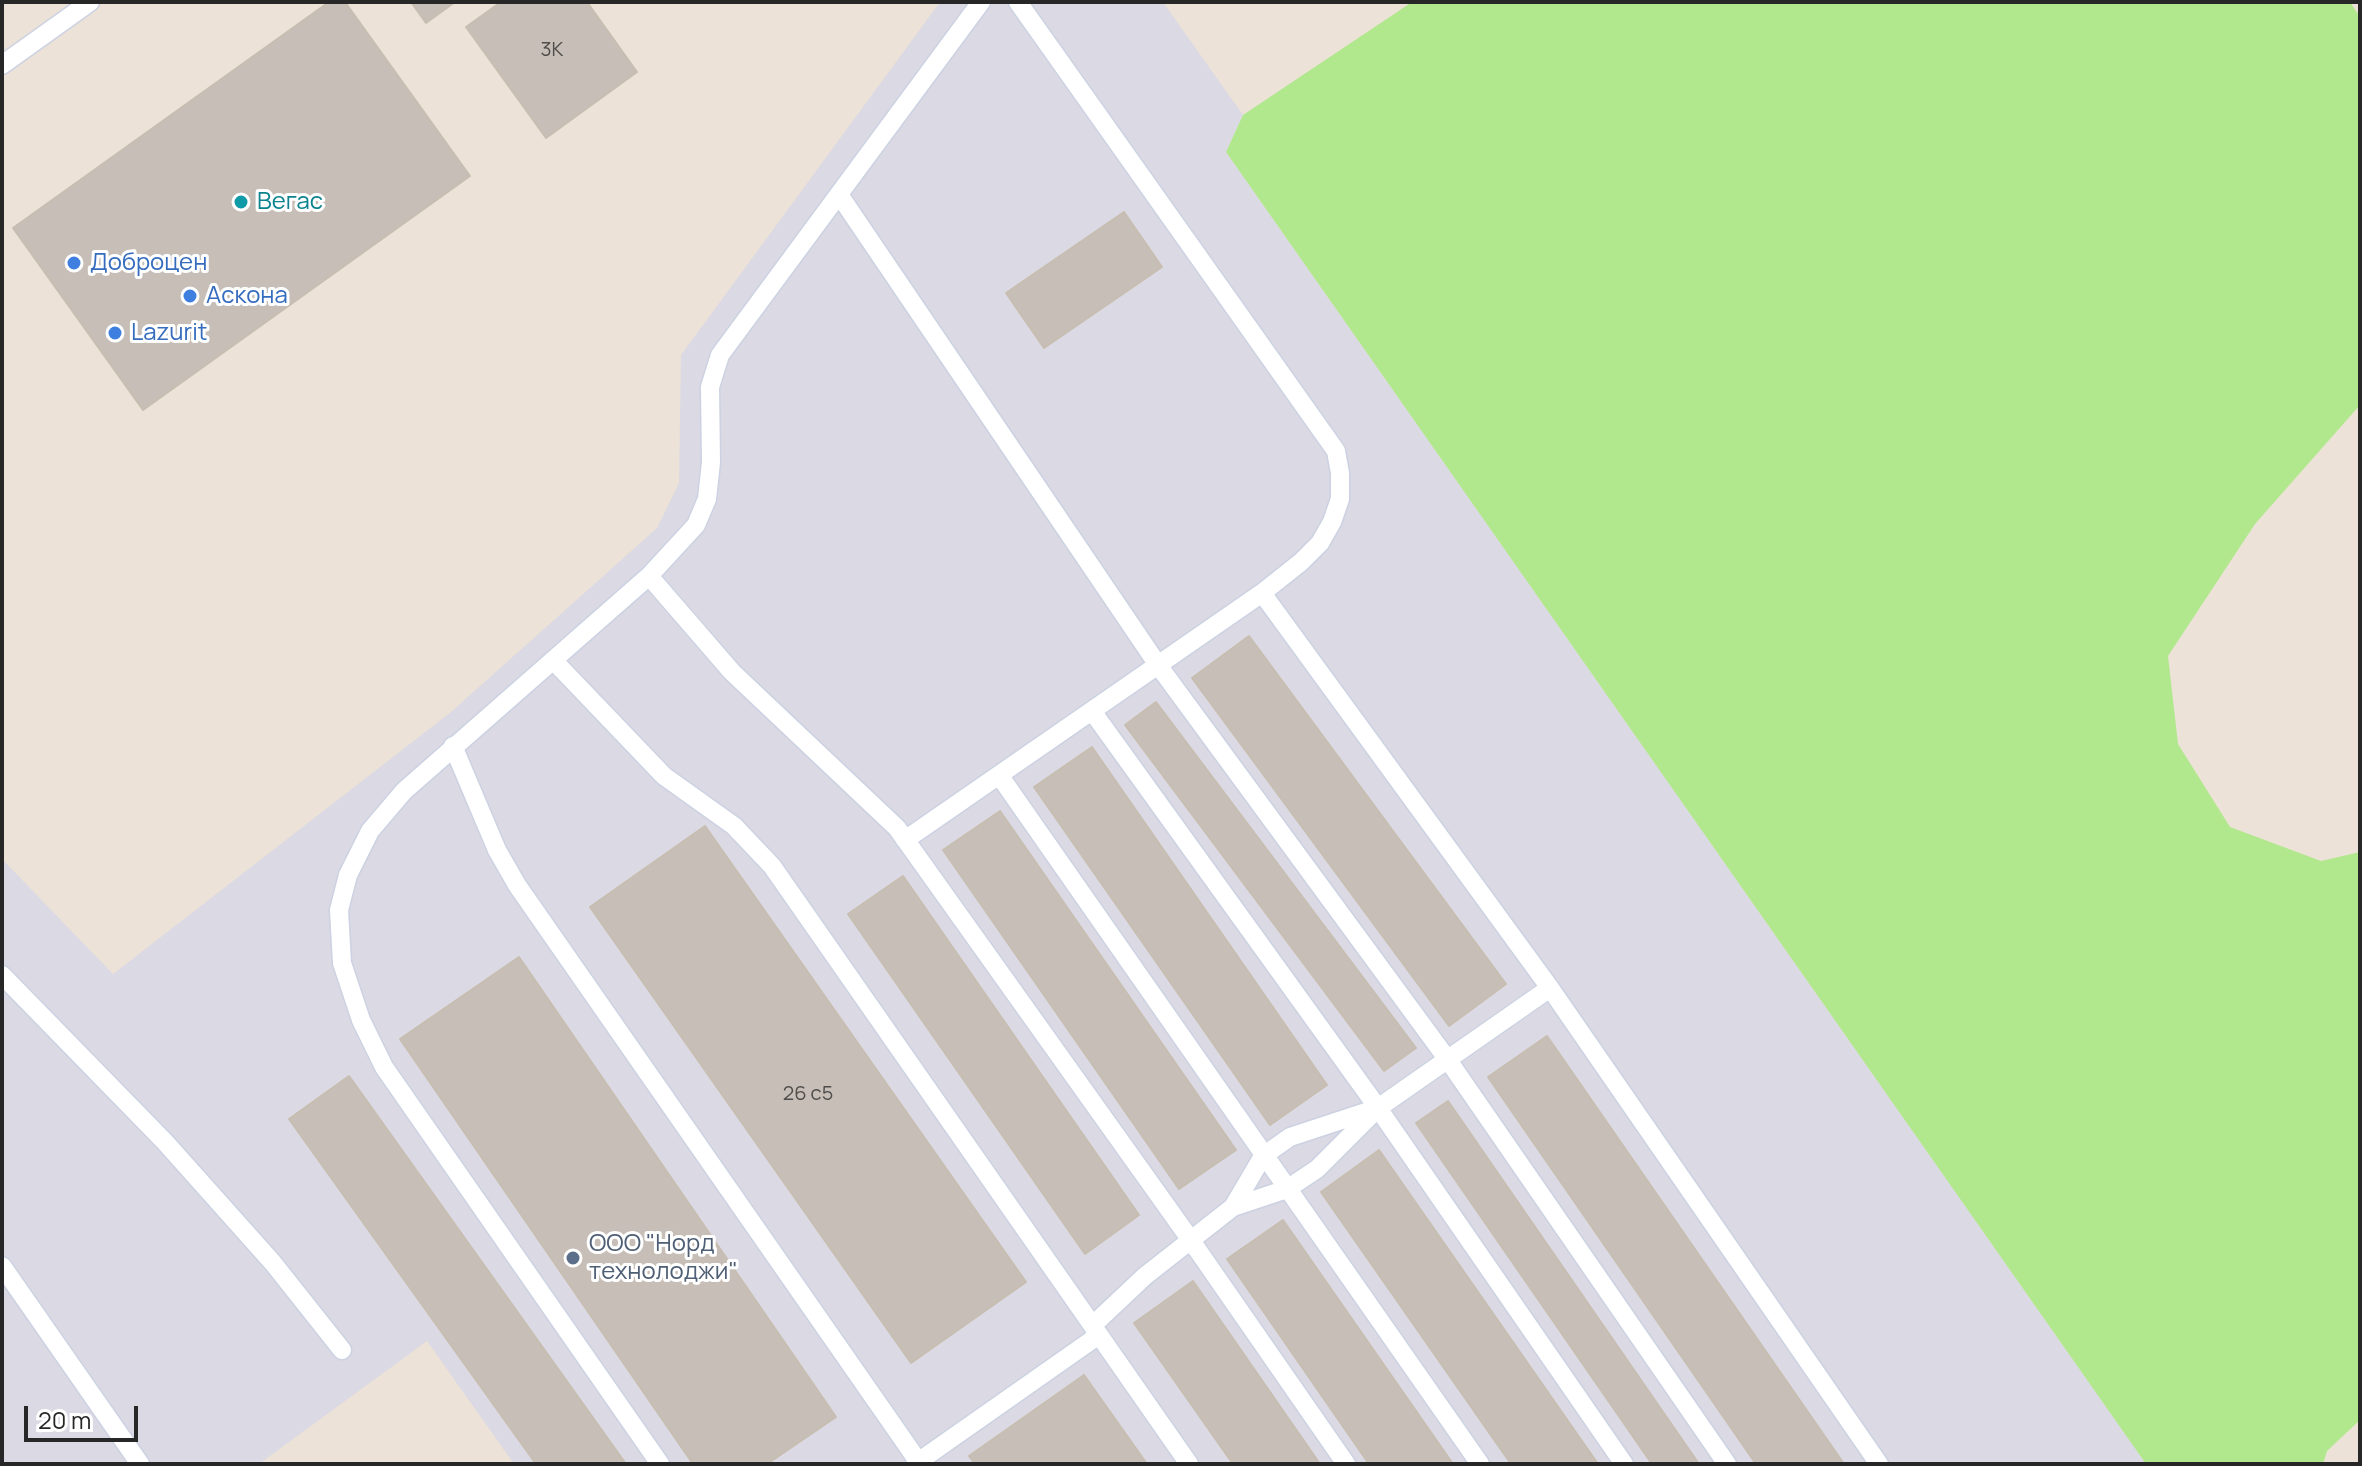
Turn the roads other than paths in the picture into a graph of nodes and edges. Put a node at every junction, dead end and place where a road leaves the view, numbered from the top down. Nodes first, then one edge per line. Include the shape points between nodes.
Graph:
1 (90, 2) edge
2 (981, 2) edge
3 (1018, 2) edge
4 (2, 65) edge
5 (840, 196) junction
6 (649, 576) junction
7 (1262, 593) junction
8 (553, 660) junction
9 (1158, 665) junction
10 (1092, 711) junction
11 (453, 746) junction
12 (999, 775) junction
13 (905, 840) junction
14 (2, 975) edge
15 (1550, 988) junction
16 (1448, 1060) junction
17 (1378, 1108) junction
18 (1263, 1156) junction
19 (1287, 1189) junction
20 (1233, 1207) junction
21 (1190, 1239) junction
22 (2, 1266) edge
23 (1096, 1330) junction
24 (342, 1350) dead end
25 (918, 1463) edge
26 (140, 1464) edge
27 (660, 1464) edge
28 (1189, 1464) edge
29 (1346, 1464) edge
30 (1480, 1464) edge
31 (1624, 1464) edge
32 (1727, 1464) edge
33 (1879, 1464) edge

1 - 4 lane
2 - 5 lane
3 - 7 lane via 1336,451 1340,499 1332,522 1320,543
5 - 6 lane via 720,355 710,387 707,499 696,525
5 - 9 lane
6 - 8 lane
6 - 13 lane via 732,672
7 - 9 lane
7 - 15 lane
8 - 11 lane
8 - 23 lane via 664,776 734,826 772,866
9 - 10 lane
9 - 16 lane
10 - 12 lane
10 - 17 lane
11 - 25 lane via 517,885
11 - 27 lane via 370,831 348,875 339,910 342,963 384,1067
12 - 13 lane
12 - 18 lane
13 - 21 lane
14 - 24 lane via 165,1142
15 - 16 lane
15 - 33 lane
16 - 17 lane
16 - 32 lane
17 - 18 lane via 1290,1137
17 - 19 lane via 1317,1169
17 - 31 lane
18 - 19 lane
18 - 20 lane
19 - 20 lane
19 - 30 lane
20 - 21 lane
21 - 23 lane via 1145,1276
21 - 29 lane
22 - 26 lane
23 - 25 lane
23 - 28 lane

